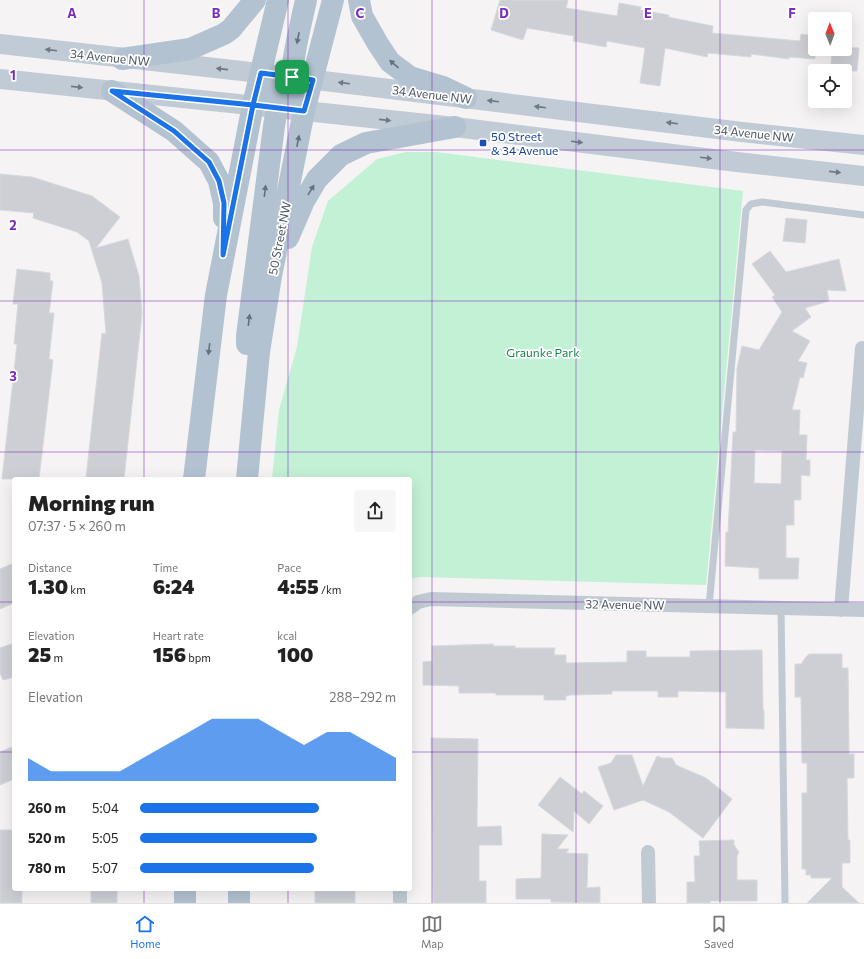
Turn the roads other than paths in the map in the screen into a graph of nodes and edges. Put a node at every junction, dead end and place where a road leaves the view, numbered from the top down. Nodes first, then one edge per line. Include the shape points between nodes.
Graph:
1 (255, 0) edge
2 (278, 0) edge
3 (306, 0) edge
4 (333, 0) edge
5 (359, 0) edge
6 (0, 44) edge
7 (122, 58) junction
8 (261, 73) junction
9 (302, 78) junction
10 (0, 79) edge
11 (112, 91) junction
12 (466, 98) junction
13 (253, 105) junction
14 (278, 108) junction
15 (304, 111) junction
16 (455, 128) junction
17 (864, 145) edge
18 (864, 176) edge
19 (864, 215) edge
20 (223, 255) junction
21 (271, 276) junction
22 (862, 348) dead end
23 (251, 429) junction
24 (194, 477) edge
25 (247, 477) edge
26 (412, 606) edge
27 (709, 606) junction
28 (781, 608) junction
29 (841, 610) junction
30 (864, 610) edge
31 (648, 852) dead end
32 (185, 891) edge
33 (239, 891) edge
34 (400, 891) edge
35 (185, 903) edge
36 (239, 903) edge
37 (400, 903) edge
38 (648, 903) edge
39 (785, 903) edge

1 - 7 main road via 232,29 190,49
2 - 8 main road
3 -> 9 main road
4 - 9 main road, 50 Street NW via 317,58
12 -> 5 main road via 410,77 390,62 362,16
7 -> 6 main road, 34 Avenue NW
8 -> 7 main road, 34 Avenue NW
8 - 9 main road, 34 Avenue NW
8 - 13 main road
8 - 14 main road
12 -> 9 main road, 34 Avenue NW
9 - 15 main road, 50 Street NW
10 -> 11 main road
11 - 13 main road
11 - 20 main road via 174,131 209,162 219,181 224,203
17 -> 12 main road, 34 Avenue NW
13 - 14 main road
13 - 20 main road
14 - 15 main road
23 -> 14 main road via 247,336
15 -> 16 main road
21 -> 15 main road, 50 Street NW
16 -> 18 main road
21 -> 16 main road via 304,201 317,179 341,155 366,143
19 - 27 lane via 762,202 751,204 746,210
20 -> 24 main road
21 - 23 main road, 50 Street NW via 259,352
22 - 29 street
23 - 25 main road, 50 Street NW
26 - 27 street, 32 Avenue NW via 431,599
27 - 28 street, 32 Avenue NW
28 - 29 street, 32 Avenue NW
28 - 39 lane
29 - 30 street, 32 Avenue NW
31 - 38 street
32 - 35 main road
33 - 36 main road
34 - 37 street

